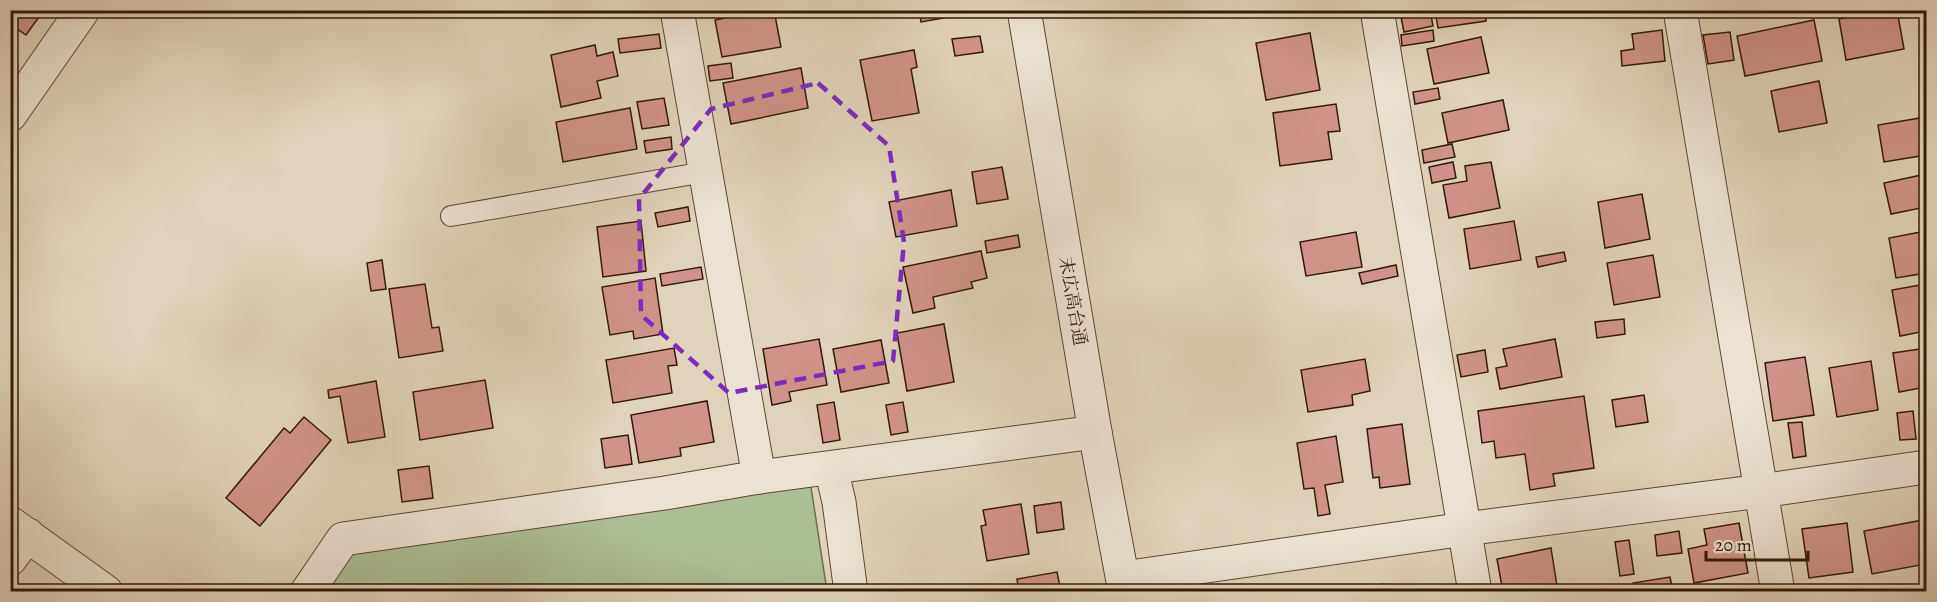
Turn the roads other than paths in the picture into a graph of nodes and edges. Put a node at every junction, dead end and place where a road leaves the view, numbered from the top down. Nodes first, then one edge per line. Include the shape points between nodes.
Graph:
1 (83, 10) edge
2 (677, 10) edge
3 (1024, 10) edge
4 (1377, 10) edge
5 (1680, 10) edge
6 (10, 115) edge
7 (705, 172) junction
8 (451, 216) dead end
9 (1095, 432) junction
10 (1926, 467) edge
11 (831, 468) junction
12 (759, 477) junction
13 (1761, 491) junction
14 (1465, 529) junction
15 (16, 539) edge
16 (1124, 585) edge
17 (106, 591) edge
18 (307, 591) edge
19 (852, 591) edge
20 (1475, 591) edge
21 (1778, 591) edge

1 - 6 street
2 - 7 street
3 - 9 street, 末広高台通
4 - 14 street
5 - 13 street
7 - 8 lane
7 - 12 street
9 - 11 street
9 - 16 street, 末広高台通
10 - 13 street
11 - 12 street
11 - 19 street
12 - 18 street via 343,538
13 - 14 street
13 - 21 street
14 - 16 street
14 - 20 street
15 - 17 street

